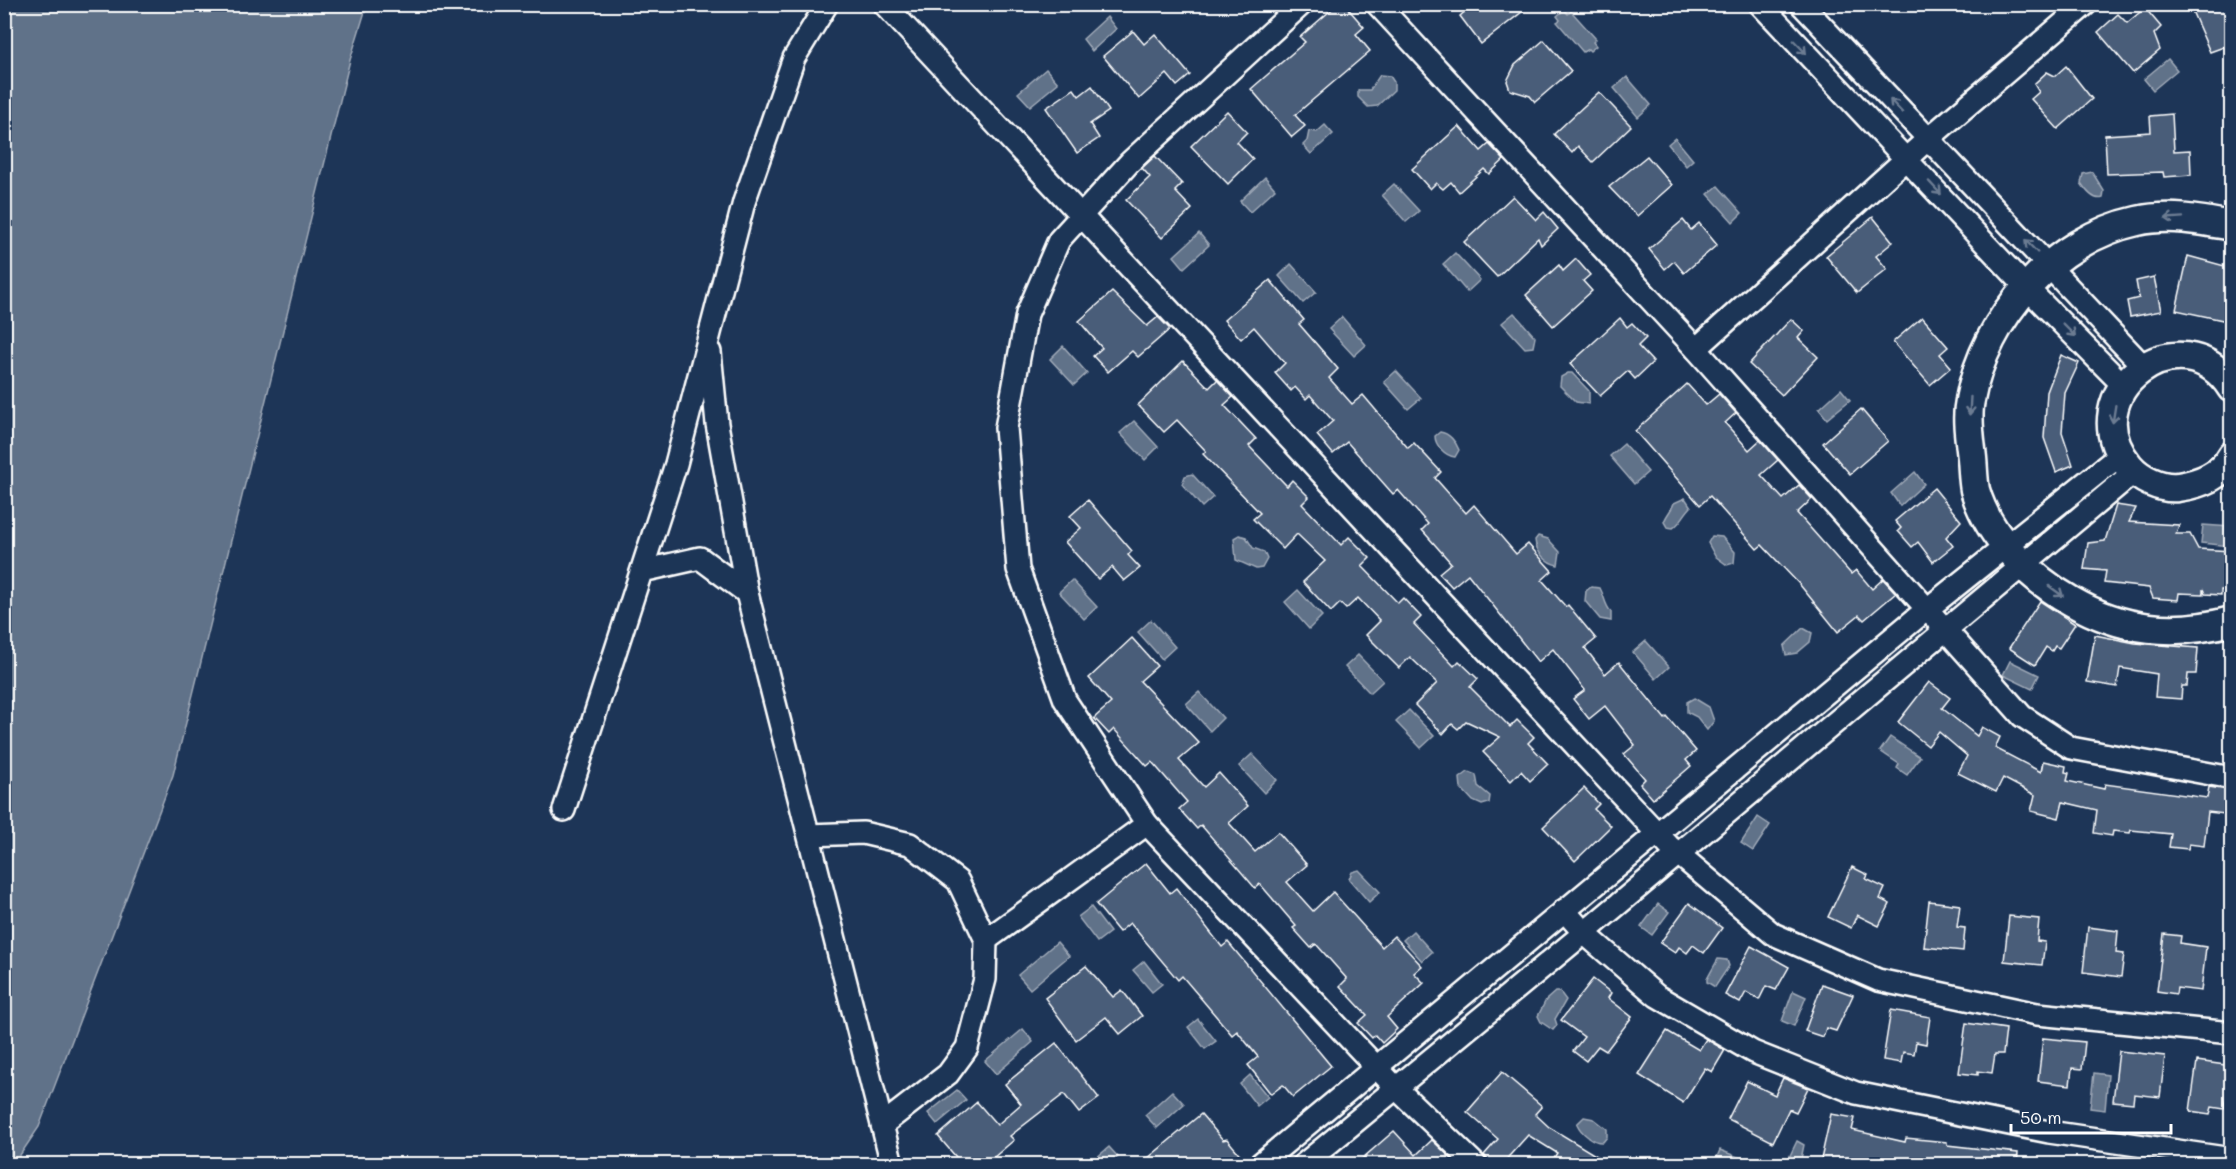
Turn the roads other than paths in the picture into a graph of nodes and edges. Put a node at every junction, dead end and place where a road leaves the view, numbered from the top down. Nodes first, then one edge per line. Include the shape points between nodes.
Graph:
1 (827, 4) edge
2 (884, 4) edge
3 (1302, 4) edge
4 (1377, 4) edge
5 (1760, 4) edge
6 (1801, 4) edge
7 (2086, 4) edge
8 (1928, 139) junction
9 (1907, 158) junction
10 (1081, 215) junction
11 (2232, 226) edge
12 (2049, 265) junction
13 (2027, 288) junction
14 (709, 338) junction
15 (1696, 349) junction
16 (2133, 376) junction
17 (2228, 376) edge
18 (2232, 456) edge
19 (2127, 463) junction
20 (2015, 555) junction
21 (642, 571) junction
22 (747, 593) junction
23 (1926, 610) junction
24 (2232, 621) edge
25 (1944, 631) junction
26 (2232, 778) edge
27 (564, 810) dead end
28 (1147, 824) junction
29 (1656, 833) junction
30 (809, 835) junction
31 (1678, 854) junction
32 (1564, 910) junction
33 (1584, 933) junction
34 (986, 940) junction
35 (2232, 1033) edge
36 (1376, 1067) junction
37 (1396, 1088) junction
38 (882, 1125) junction
39 (2232, 1160) edge
40 (892, 1164) edge
41 (1260, 1164) edge
42 (1304, 1164) edge
43 (1475, 1164) edge

1 - 14 street via 794,58 744,202
2 - 10 street
3 - 10 street via 1130,162
4 - 15 street
5 -> 9 street
8 -> 6 street
7 - 8 street
8 - 9 street
12 -> 8 street
9 -> 13 street
9 - 15 street
10 - 28 street via 1059,240 1027,314 1006,428 1018,569 1065,700
10 - 29 street
11 -> 12 street via 2184,218 2138,220 2101,232
12 - 13 street
12 - 16 street
13 -> 16 street
13 -> 20 street via 1984,350 1969,401 1975,490 1996,533
14 - 21 street via 676,464
14 - 22 street via 717,424
15 - 23 street
16 - 17 street via 2162,358 2183,357
16 -> 19 street via 2112,412 2113,435
18 - 19 street via 2215,475 2195,485 2174,488 2152,483
19 - 20 street
20 - 23 street
20 -> 24 street via 2058,594 2098,616 2150,629 2200,629
20 - 25 street
21 - 22 street via 700,558
21 - 27 street
22 - 30 street
23 - 25 street
23 - 29 street
25 - 26 street via 2022,716 2071,748
25 - 31 street
28 - 34 street
28 - 36 street
29 - 31 street
29 - 32 street
30 - 34 street via 863,833 910,844 958,881
30 - 38 street
31 - 33 street
31 - 35 street via 1773,934 1878,980 2037,1014
32 - 33 street
32 - 36 street
33 - 37 street
33 - 39 street via 1657,996 1753,1052 1856,1093 2049,1132
34 - 38 street via 985,979 967,1048 948,1074
36 - 37 street
36 - 41 street
37 - 42 street
37 - 43 street
38 - 40 street

